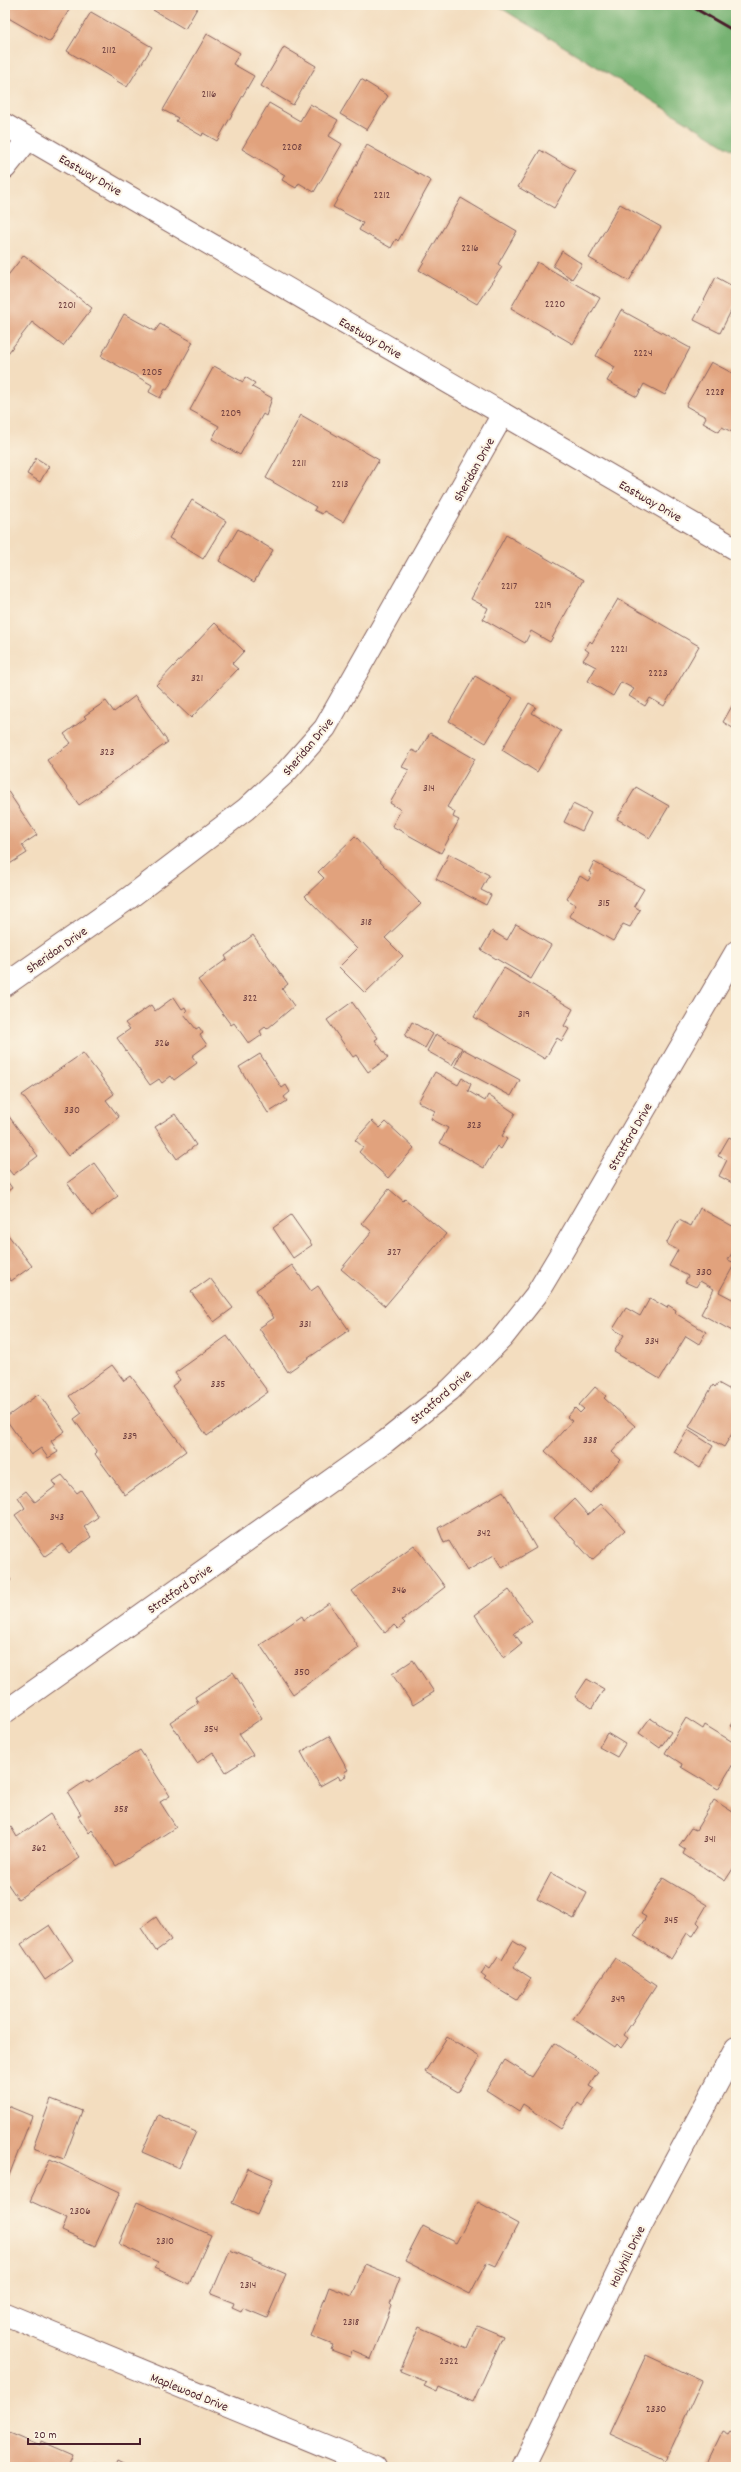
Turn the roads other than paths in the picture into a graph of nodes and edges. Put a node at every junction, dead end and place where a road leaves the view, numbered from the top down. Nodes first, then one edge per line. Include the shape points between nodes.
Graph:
1 (5, 125) edge
2 (29, 138) junction
3 (5, 168) edge
4 (503, 414) junction
5 (736, 549) edge
6 (736, 952) edge
7 (5, 985) edge
8 (5, 1712) edge
9 (736, 2048) edge
10 (5, 2314) edge
11 (375, 2467) edge
12 (523, 2467) edge

1 - 2 street, Eastway Drive
2 - 3 street
2 - 4 street, Eastway Drive
4 - 5 street, Eastway Drive
4 - 7 street, Sheridan Drive via 329,721 285,773 246,809 129,898
6 - 8 street, Stratford Drive via 536,1295 502,1338 450,1390 386,1441
9 - 12 street, Hollyhill Drive via 640,2227
10 - 11 street, Maplewood Drive

